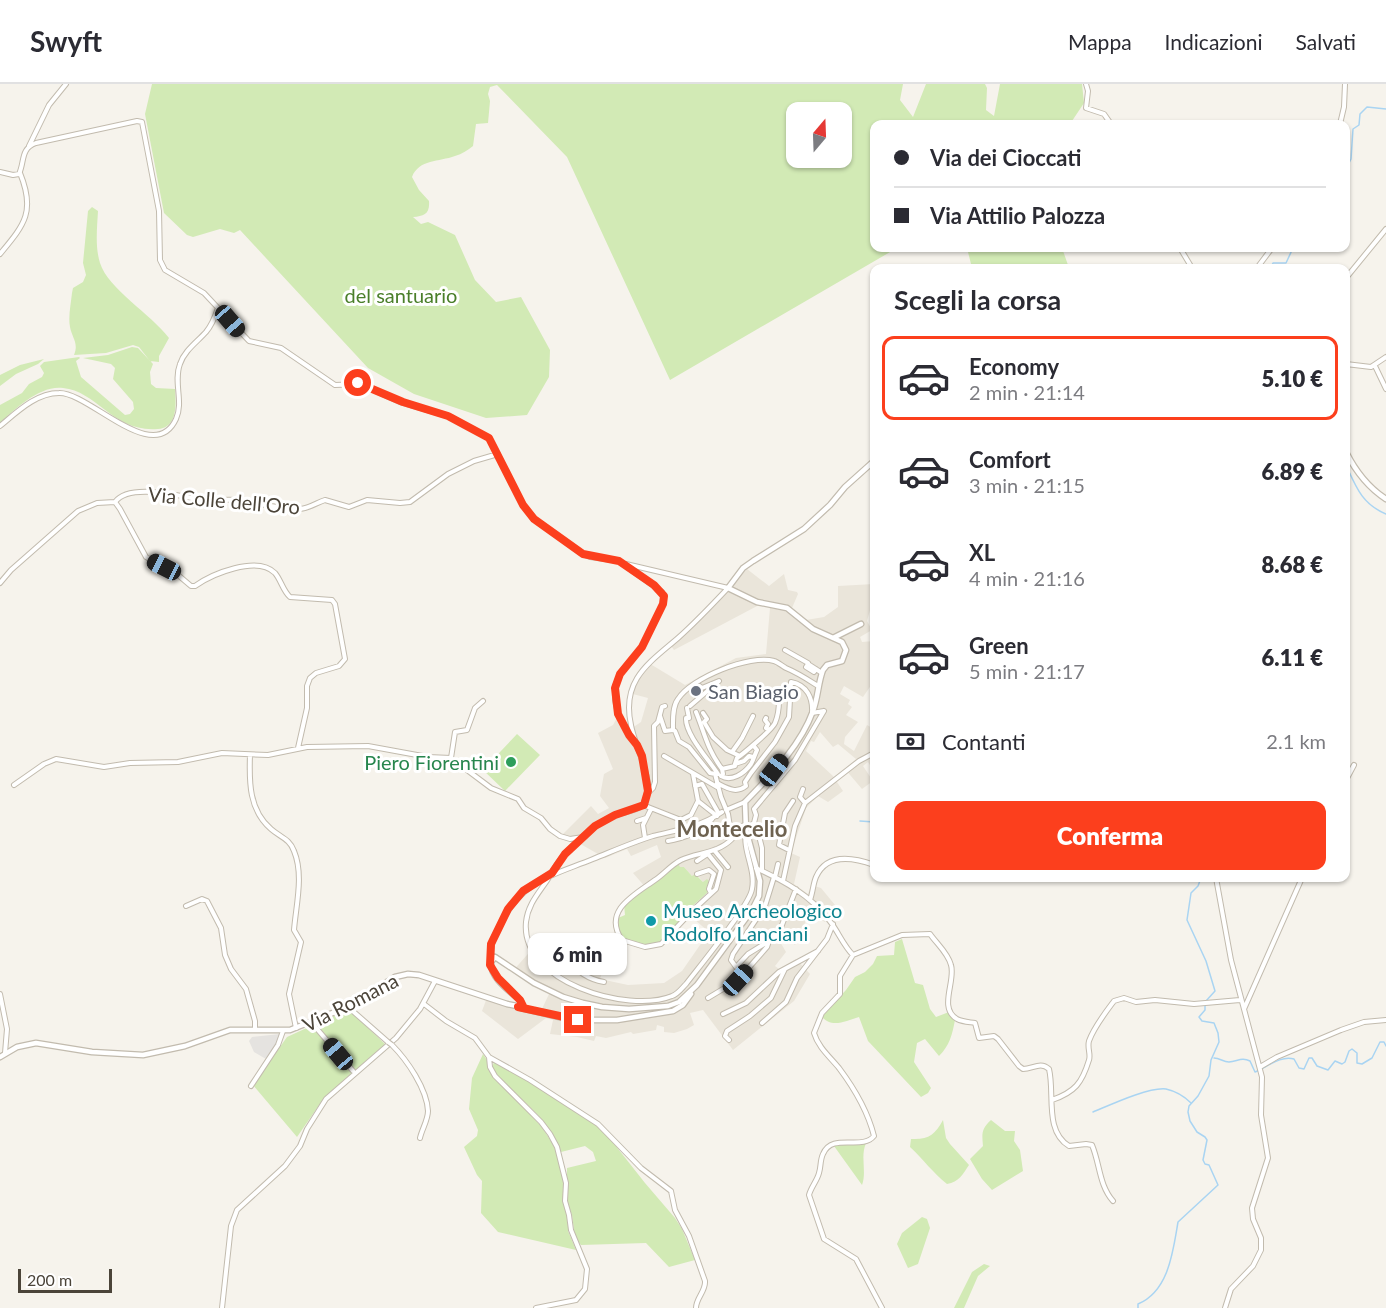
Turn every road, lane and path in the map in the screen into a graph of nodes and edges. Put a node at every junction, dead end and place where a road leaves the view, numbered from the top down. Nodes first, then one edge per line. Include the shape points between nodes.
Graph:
1 (66, 84) edge
2 (1086, 84) edge
3 (1345, 84) edge
4 (1109, 120) edge
5 (1341, 120) edge
6 (29, 146) junction
7 (0, 172) edge
8 (20, 173) junction
9 (1386, 229) edge
10 (0, 254) edge
11 (1350, 273) edge
12 (218, 308) junction
13 (1386, 357) edge
14 (1350, 364) edge
15 (1374, 366) junction
16 (1386, 388) edge
17 (0, 426) edge
18 (498, 454) junction
19 (1350, 458) edge
20 (870, 465) edge
21 (1386, 499) edge
22 (115, 502) junction
23 (622, 563) junction
24 (0, 583) edge
25 (728, 588) junction
26 (861, 624) dead end
27 (833, 638) junction
28 (784, 650) dead end
29 (822, 673) junction
30 (690, 686) junction
31 (818, 686) junction
32 (791, 694) junction
33 (483, 701) dead end
34 (665, 706) dead end
35 (688, 707) junction
36 (703, 713) dead end
37 (812, 713) junction
38 (659, 715) junction
39 (753, 716) dead end
40 (766, 718) dead end
41 (703, 722) junction
42 (673, 730) junction
43 (769, 731) junction
44 (637, 745) junction
45 (753, 745) junction
46 (298, 749) junction
47 (732, 752) junction
48 (250, 755) junction
49 (870, 755) edge
50 (664, 756) dead end
51 (740, 756) junction
52 (753, 757) junction
53 (451, 758) junction
54 (735, 764) junction
55 (1354, 765) dead end
56 (722, 769) junction
57 (1350, 772) edge
58 (693, 773) junction
59 (718, 775) junction
60 (705, 778) junction
61 (702, 784) junction
62 (14, 785) dead end
63 (717, 785) junction
64 (695, 786) junction
65 (803, 789) dead end
66 (648, 793) junction
67 (698, 801) junction
68 (793, 801) dead end
69 (745, 802) junction
70 (805, 803) junction
71 (644, 805) junction
72 (651, 809) junction
73 (721, 814) junction
74 (646, 818) junction
75 (637, 821) dead end
76 (730, 827) junction
77 (746, 828) junction
78 (759, 836) dead end
79 (583, 837) junction
80 (645, 839) junction
81 (668, 841) dead end
82 (714, 850) junction
83 (789, 850) junction
84 (707, 854) junction
85 (697, 861) dead end
86 (778, 864) dead end
87 (870, 864) edge
88 (728, 867) dead end
89 (756, 868) junction
90 (762, 871) junction
91 (552, 874) junction
92 (697, 874) dead end
93 (774, 877) junction
94 (783, 881) junction
95 (1217, 882) edge
96 (1300, 882) edge
97 (796, 890) junction
98 (711, 893) junction
99 (810, 900) junction
100 (186, 906) dead end
101 (832, 924) junction
102 (769, 941) junction
103 (819, 951) junction
104 (853, 955) junction
105 (492, 959) junction
106 (786, 968) junction
107 (551, 970) junction
108 (435, 981) junction
109 (604, 982) dead end
110 (693, 989) junction
111 (0, 994) edge
112 (708, 998) dead end
113 (1240, 1000) junction
114 (424, 1004) junction
115 (347, 1006) junction
116 (518, 1007) junction
117 (1244, 1010) junction
118 (723, 1014) dead end
119 (1386, 1020) edge
120 (312, 1023) junction
121 (762, 1023) dead end
122 (296, 1029) junction
123 (255, 1030) junction
124 (283, 1031) junction
125 (729, 1040) dead end
126 (5, 1053) junction
127 (0, 1057) edge
128 (489, 1057) junction
129 (1260, 1070) junction
130 (353, 1071) dead end
131 (251, 1086) dead end
132 (1052, 1100) junction
133 (420, 1138) dead end
134 (1113, 1201) dead end
135 (546, 1307) edge
136 (222, 1308) edge
137 (536, 1308) edge
138 (696, 1308) edge
139 (882, 1308) edge
140 (1225, 1308) edge

1 - 6 street via 49,105
2 - 4 street via 1086,108 1104,114
3 - 5 street
6 - 8 street
6 - 12 street via 142,122 159,211 162,265 204,293
7 - 8 street via 15,176
8 - 10 street via 25,186 26,218
9 - 11 street
12 - 17 street via 210,327 180,362 178,414 166,431 151,434 129,429 80,398 61,393 37,399
12 - 18 street via 249,341 279,347 335,385 358,383 458,420 490,439
13 - 15 street
14 - 15 street
15 - 16 street
18 - 22 street, Via Colle dell'Oro via 451,472 407,503 370,499 349,507 324,500 296,509 136,492
18 - 23 street via 523,505 536,520 583,554
19 - 21 street
20 - 25 street via 804,529 743,568
22 - 24 street, Via Colle dell'Oro via 97,503 78,511
22 - 46 street via 146,556 191,586 225,571 258,567 274,573 291,597 333,601 345,659 339,666 310,678
23 - 25 street
23 - 44 street via 656,587 664,598 642,647 615,684 618,714
25 - 27 street via 757,602 787,608 813,629
25 - 44 street via 638,676 629,705
26 - 27 street
27 - 29 street via 844,645 845,655 841,662 827,666
28 - 29 street
29 - 31 street
30 - 31 street via 735,663 773,661
30 - 35 street via 697,684 702,688 719,681
30 - 42 street via 675,705
31 - 37 street
32 - 37 street via 791,682 808,692
32 - 43 street via 784,694 779,700 776,722
32 - 63 street via 789,717 746,786 734,790
33 - 53 street via 475,708 467,730 455,732
34 - 38 street
35 - 41 street
35 - 59 street via 686,724
36 - 41 street via 707,720
37 - 69 street via 771,775
37 - 77 street via 825,710 795,760 754,809 754,823
38 - 42 street via 665,731
38 - 66 street via 654,726 655,783
39 - 47 street
40 - 43 street
41 - 47 street via 713,737
41 - 56 street via 705,741
42 - 59 street via 709,772
43 - 45 street
44 - 66 street
45 - 51 street
45 - 52 street via 757,750
46 - 48 street
46 - 53 street via 365,746
47 - 51 street
48 - 62 street via 222,753 178,762 104,767 55,759
48 - 122 street via 249,787 253,801 269,826 291,844 298,862 294,930 301,942 289,994
49 - 70 street
50 - 58 street
51 - 54 street
52 - 54 street
52 - 59 street via 752,764 732,779
53 - 79 street via 491,788 518,799 560,836
54 - 56 street
55 - 57 street
56 - 59 street via 723,774
58 - 60 street
58 - 64 street
59 - 63 street
60 - 61 street
60 - 63 street
61 - 64 street
61 - 73 street
63 - 73 street
64 - 67 street
65 - 70 street via 800,797
66 - 71 street
67 - 72 street via 691,815 681,820
67 - 73 street
68 - 83 street via 785,813 779,845
69 - 73 street
69 - 77 street
70 - 83 street
71 - 72 street
71 - 79 street via 606,819
72 - 74 street
73 - 76 street
73 - 80 street via 680,831
73 - 81 street via 697,830
74 - 75 street
74 - 80 street
76 - 77 street
76 - 82 street via 732,839
77 - 89 street
77 - 107 street via 744,842 753,883 751,895 678,993 650,1000 615,998 583,990
78 - 90 street
79 - 91 street
80 - 91 street
82 - 84 street
82 - 88 street
83 - 94 street
84 - 85 street
84 - 98 street via 721,870
84 - 98 street via 674,864 625,901 615,920 618,934 637,946 661,944
86 - 93 street
87 - 99 street via 852,859 828,862 817,874
89 - 90 street
89 - 110 street via 761,886 756,903
90 - 93 street
91 - 105 street via 525,890 509,907 491,944
91 - 107 street via 531,903 525,929 533,952
92 - 98 street via 709,870 714,874
93 - 94 street
93 - 102 street via 765,906 730,960 736,967
94 - 97 street
95 - 113 street
96 - 117 street
97 - 99 street
97 - 102 street via 780,930
99 - 101 street
100 - 123 street via 202,899 207,902 222,931 227,960 246,989
101 - 103 street
101 - 104 street
102 - 112 street via 738,980
103 - 106 street
103 - 121 street via 797,978 786,1002
104 - 132 street via 902,935 930,934 952,968 948,998 951,1014 958,1020 975,1023 981,1039 998,1039 1023,1069 1048,1067
104 - 139 street via 840,976 840,994 822,1013 814,1032 862,1104 874,1136 868,1141 837,1143 827,1148 809,1195 824,1239 856,1259
105 - 110 street via 498,958 523,977 563,997 597,1006 670,1006
105 - 116 street via 493,971 522,1002
106 - 118 street via 746,1003
106 - 125 street via 771,998 727,1031 725,1037
107 - 109 street via 557,963 555,950 580,972
108 - 114 street
108 - 115 street, Via Romana via 416,974 401,975
108 - 116 street, Via Romana
110 - 116 street, Via Romana via 688,1000 674,1010 620,1020 570,1020
111 - 126 street via 7,1027
113 - 117 street
113 - 132 street via 1194,1004 1124,998 1114,1001 1090,1038 1089,1059 1081,1082
114 - 128 street via 475,1038
114 - 136 street via 396,1038 326,1099 291,1159 237,1210 231,1226
115 - 120 street, Via Romana
115 - 133 street via 410,1065 425,1096 428,1113
117 - 129 street
119 - 129 street via 1362,1023 1331,1034 1278,1057
120 - 122 street, Via Romana
120 - 130 street
122 - 124 street, Via Romana
123 - 124 street, Via Romana
123 - 126 street, Via Romana via 229,1030 183,1047 141,1055 38,1043
124 - 131 street
126 - 127 street, Via Romana
128 - 135 street via 495,1076 541,1122 554,1142 565,1181 571,1230 586,1266 586,1286 578,1299
128 - 138 street via 598,1124 641,1168 671,1191 705,1282
129 - 140 street via 1261,1115 1268,1158 1252,1208 1261,1250 1253,1266 1231,1289
132 - 134 street via 1058,1133 1069,1146 1092,1145 1106,1192
135 - 137 street

